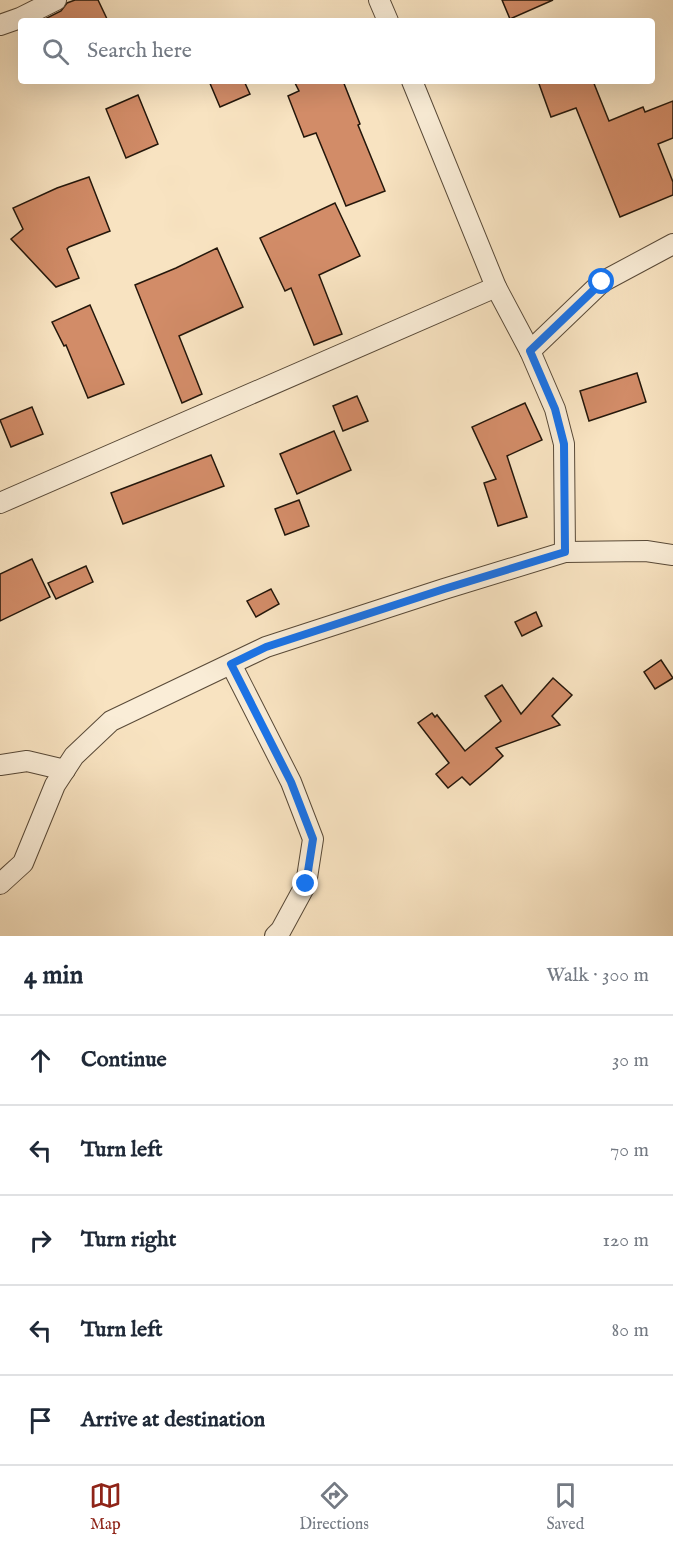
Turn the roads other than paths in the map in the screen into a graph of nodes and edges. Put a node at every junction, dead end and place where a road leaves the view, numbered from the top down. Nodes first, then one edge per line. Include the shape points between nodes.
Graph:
1 (56, 0) edge
2 (379, 0) edge
3 (20, 18) edge
4 (387, 18) edge
5 (18, 19) edge
6 (0, 25) edge
7 (413, 84) edge
8 (673, 244) edge
9 (496, 287) junction
10 (530, 351) junction
11 (0, 503) edge
12 (565, 552) junction
13 (673, 555) edge
14 (231, 664) junction
15 (0, 765) edge
16 (65, 770) junction
17 (0, 884) edge
18 (275, 936) edge

1 - 3 street
2 - 4 street
5 - 6 street
7 - 9 street
8 - 10 street via 602,282
9 - 10 street
9 - 11 street
10 - 12 street via 555,409 564,444
12 - 13 street via 646,551
12 - 14 street via 266,647
14 - 16 street via 111,721 74,756
14 - 18 street via 291,782 313,839 306,884
15 - 16 street via 27,761
16 - 17 street via 23,863

